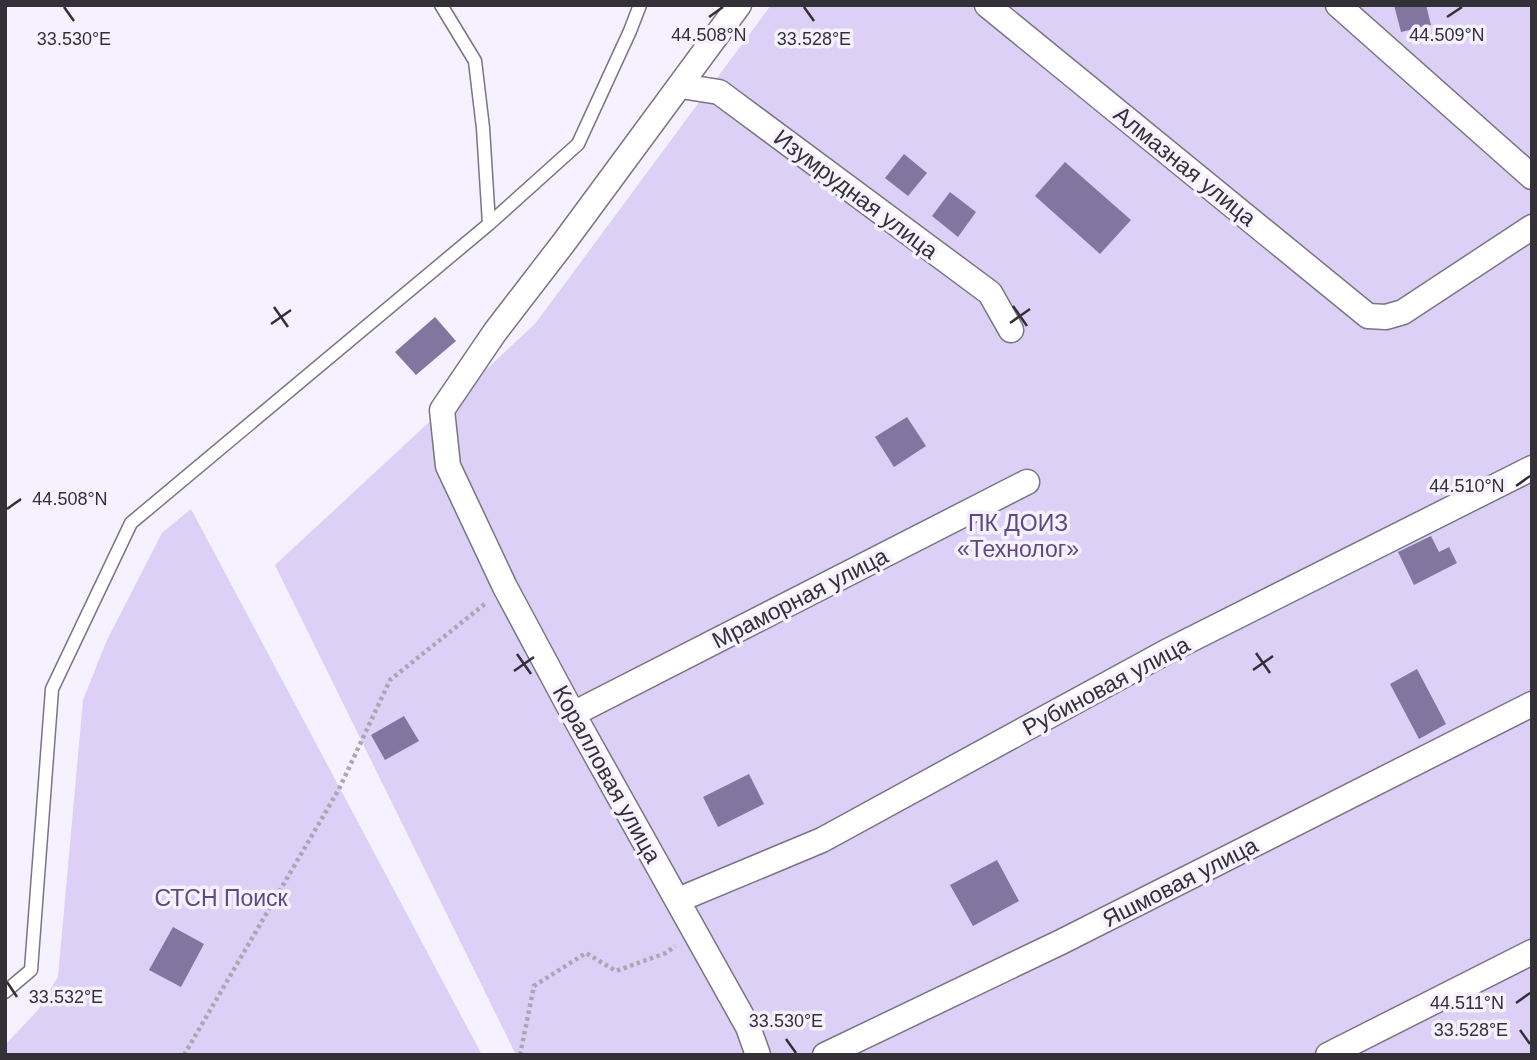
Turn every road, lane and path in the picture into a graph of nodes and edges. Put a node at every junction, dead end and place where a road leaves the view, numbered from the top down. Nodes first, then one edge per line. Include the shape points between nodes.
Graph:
1 (441, 5) edge
2 (640, 5) edge
3 (739, 5) edge
4 (987, 5) edge
5 (1338, 5) edge
6 (681, 86) junction
7 (1532, 177) edge
8 (489, 224) junction
9 (1532, 227) edge
10 (1011, 330) dead end
11 (1532, 467) edge
12 (1027, 482) dead end
13 (505, 587) junction
14 (1532, 704) edge
15 (573, 713) junction
16 (678, 900) junction
17 (695, 931) junction
18 (1532, 952) edge
19 (5, 992) edge
20 (184, 1055) edge
21 (520, 1055) edge
22 (758, 1055) edge
23 (825, 1055) edge
24 (1328, 1055) edge

1 - 8 lane via 475,61
2 - 8 lane via 578,144
3 - 6 street
4 - 9 street, Алмазная улица via 1368,316 1403,312
5 - 7 street
6 - 10 street, Изумрудная улица via 719,92 730,100 990,293
6 - 13 street, Коралловая улица via 495,332 442,410 448,466
8 - 19 lane via 131,523 52,689 31,970
11 - 16 street, Рубиновая улица via 1166,652 822,840
12 - 15 street, Мраморная улица
13 - 15 street, Коралловая улица
13 - 20 path via 390,680 338,789
14 - 23 street, Яшмовая улица
15 - 16 street, Коралловая улица
16 - 17 street, Коралловая улица
17 - 21 path via 666,953 616,971 586,953 534,986
17 - 22 street, Коралловая улица via 748,1027
18 - 24 street

